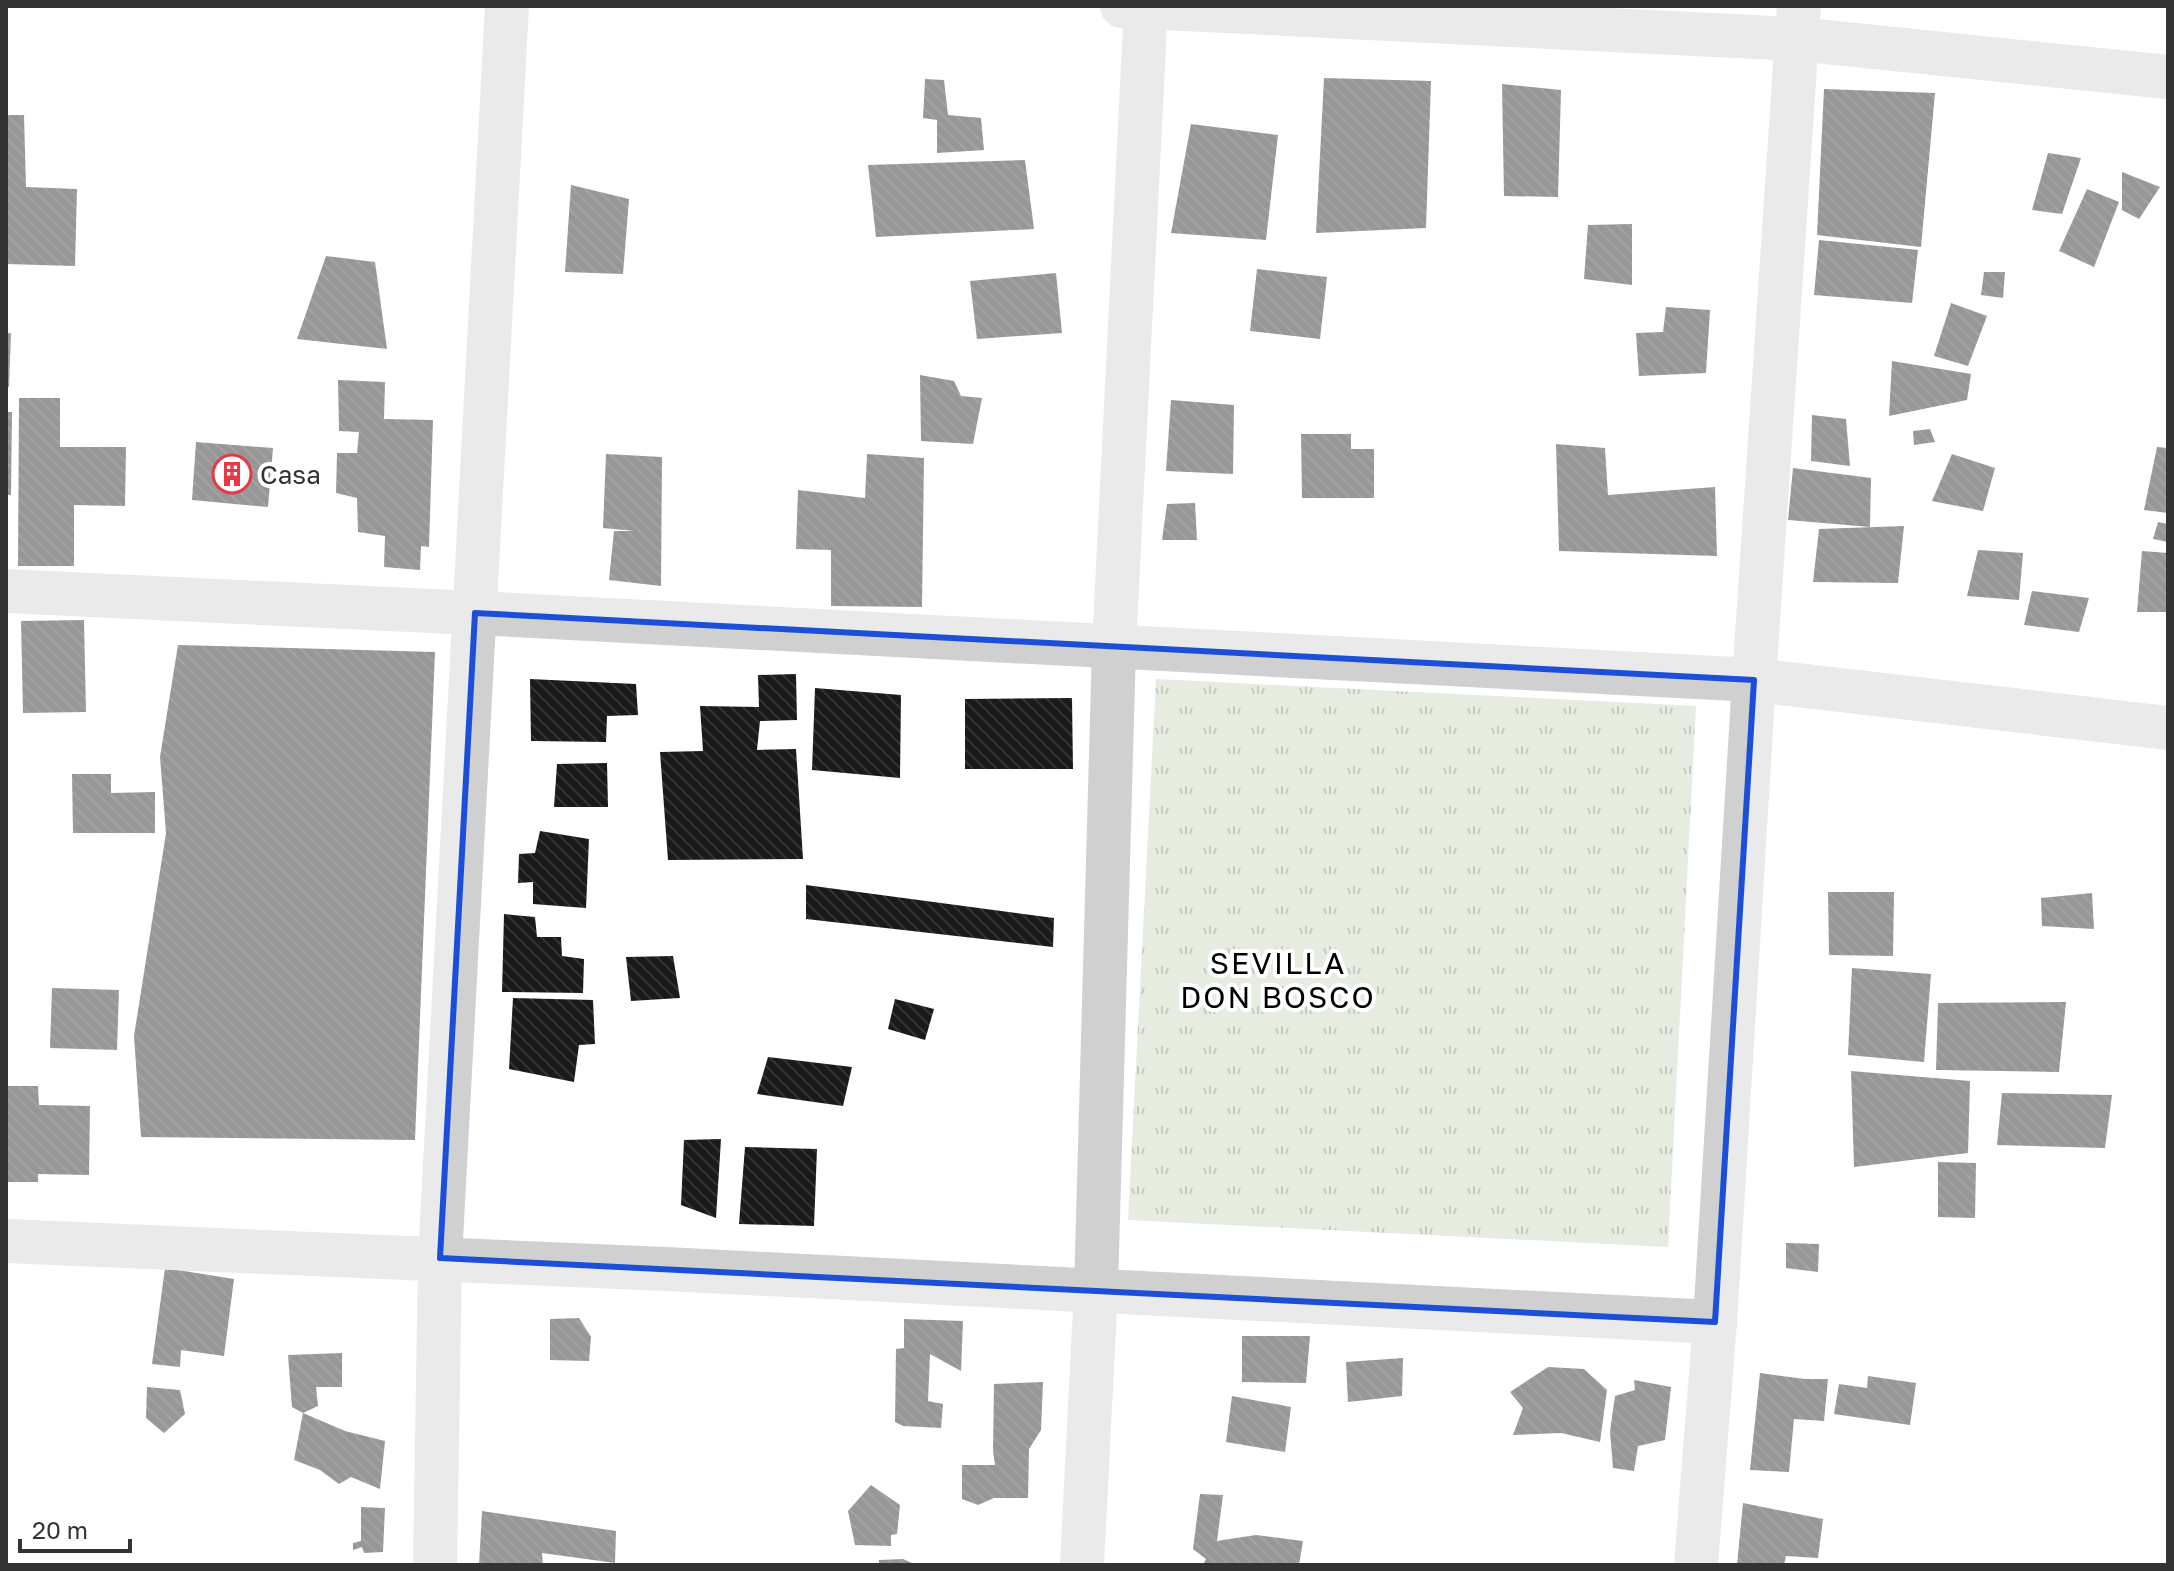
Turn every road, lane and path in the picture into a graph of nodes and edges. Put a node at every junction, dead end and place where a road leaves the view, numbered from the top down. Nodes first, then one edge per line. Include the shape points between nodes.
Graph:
1 (507, 6) edge
2 (1138, 6) edge
3 (1798, 23) edge
4 (2168, 77) edge
5 (6, 591) edge
6 (475, 613) junction
7 (1114, 647) junction
8 (1754, 680) junction
9 (2168, 728) edge
10 (6, 1241) edge
11 (440, 1258) junction
12 (1096, 1289) junction
13 (1715, 1322) junction
14 (435, 1565) edge
15 (1082, 1565) edge
16 (1696, 1565) edge

1 - 6 street
2 - 3 street
2 - 7 street
3 - 4 street
3 - 8 street
5 - 6 street
6 - 7 street
6 - 11 street
7 - 8 street
7 - 12 street
8 - 9 street
8 - 13 street
10 - 11 street
11 - 12 street
11 - 14 street
12 - 13 street
12 - 15 street
13 - 16 street

